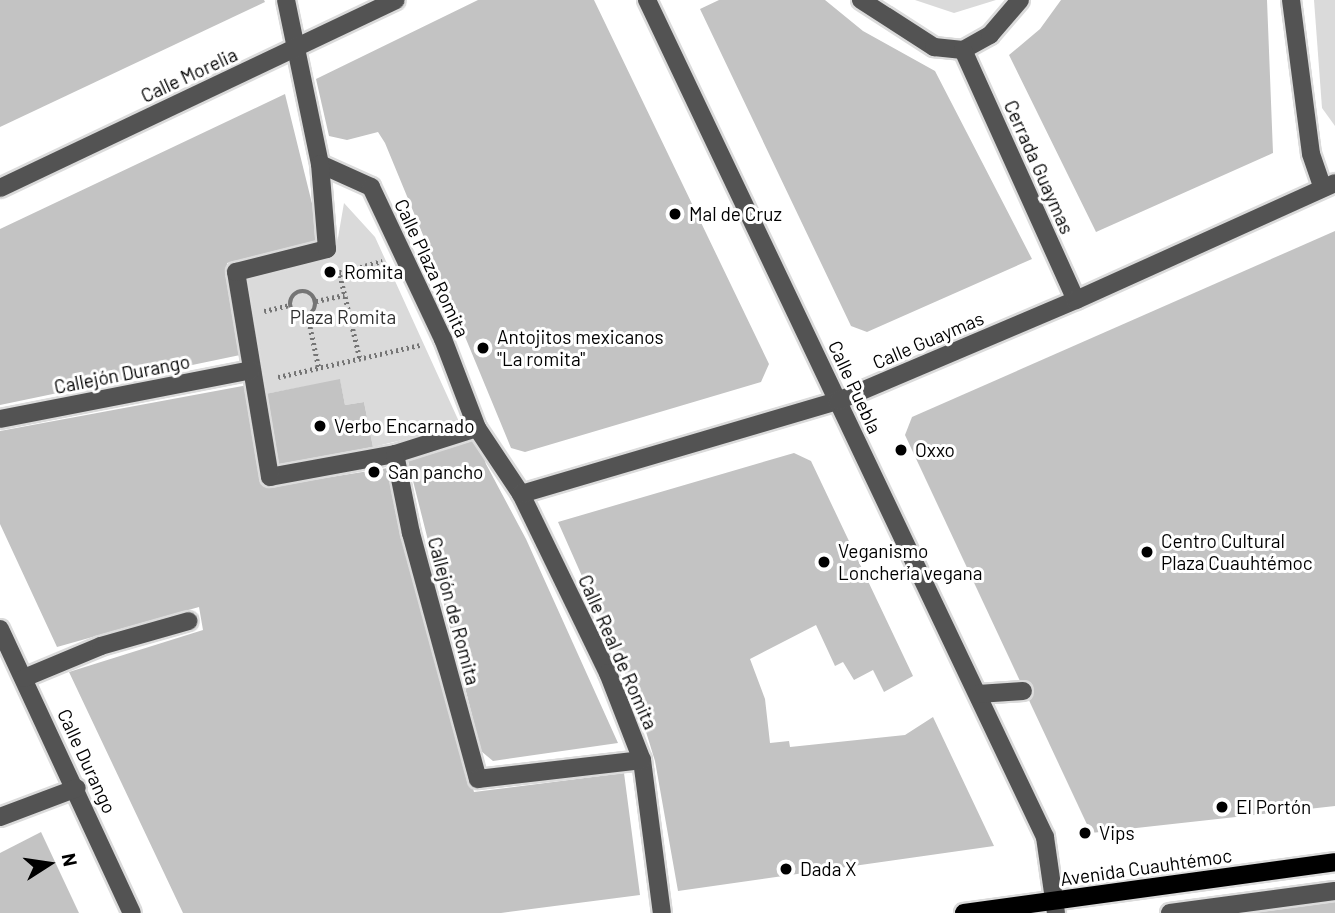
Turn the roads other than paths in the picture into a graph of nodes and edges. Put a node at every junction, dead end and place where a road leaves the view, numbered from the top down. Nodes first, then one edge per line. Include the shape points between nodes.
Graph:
1 (286, 0) edge
2 (396, 0) edge
3 (647, 0) edge
4 (861, 0) edge
5 (1020, 0) edge
6 (1292, 0) edge
7 (296, 47) junction
8 (963, 50) junction
9 (320, 164) junction
10 (1329, 186) edge
11 (0, 188) edge
12 (1076, 300) junction
13 (252, 376) junction
14 (838, 401) junction
15 (0, 419) edge
16 (477, 428) junction
17 (395, 454) junction
18 (521, 494) junction
19 (189, 621) dead end
20 (0, 629) edge
21 (13, 669) edge
22 (1023, 691) dead end
23 (978, 694) junction
24 (642, 760) junction
25 (77, 788) junction
26 (0, 817) edge
27 (1335, 862) edge
28 (1335, 891) edge
29 (1056, 907) edge
30 (132, 913) edge
31 (662, 913) edge
32 (964, 913) edge
33 (1170, 913) edge

1 - 7 street
2 - 7 street, Calle Morelia
3 - 14 street, Calle Puebla
4 - 8 street via 934,47
5 - 8 street via 990,35
6 - 10 street via 1311,154
7 - 9 street
7 - 11 street, Calle Morelia
8 - 12 street, Cerrada Guaymas
9 - 13 street via 327,249 236,272
9 - 16 street, Calle Plaza Romita via 371,187 443,339
10 - 12 street, Calle Guaymas
12 - 14 street, Calle Guaymas
13 - 15 street, Callejón Durango
13 - 17 street via 270,477
14 - 18 street, Calle Guaymas
14 - 23 street, Calle Puebla
16 - 17 street
16 - 18 street, Calle Real de Romita
17 - 24 street, Callejón de Romita via 411,533 478,779
18 - 24 street, Calle Real de Romita via 608,673
19 - 21 street
20 - 21 street, Calle Durango
21 - 25 street, Calle Durango
22 - 23 street
23 - 29 street, Calle Puebla via 1045,836
24 - 31 street, Calle Real de Romita
25 - 26 street
25 - 30 street, Calle Durango
27 - 29 main road, Avenida Cuauhtémoc
28 - 33 street
29 - 32 main road, Avenida Cuauhtémoc

